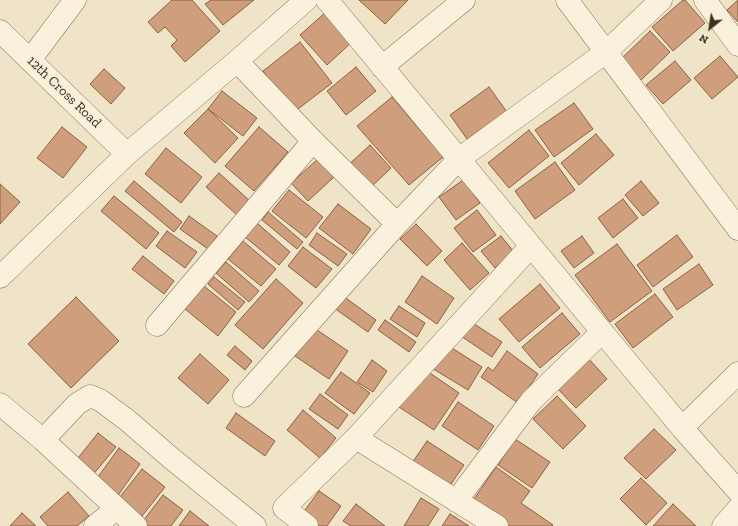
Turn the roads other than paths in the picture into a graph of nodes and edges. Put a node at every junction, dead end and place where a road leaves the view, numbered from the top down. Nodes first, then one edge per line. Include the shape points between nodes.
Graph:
1 (75, 0) edge
2 (306, 0) edge
3 (327, 0) edge
4 (464, 0) edge
5 (567, 0) edge
6 (660, 0) edge
7 (705, 0) edge
8 (0, 31) edge
9 (738, 45) edge
10 (606, 52) junction
11 (30, 60) junction
12 (237, 61) junction
13 (382, 67) junction
14 (313, 141) junction
15 (128, 154) junction
16 (459, 159) junction
17 (397, 224) junction
18 (738, 229) edge
19 (531, 246) junction
20 (0, 277) edge
21 (157, 325) dead end
22 (602, 332) junction
23 (738, 373) edge
24 (244, 396) dead end
25 (0, 404) edge
26 (682, 428) junction
27 (356, 438) junction
28 (43, 440) junction
29 (738, 491) edge
30 (456, 501) junction
31 (116, 509) junction
32 (738, 509) edge
33 (95, 526) edge
34 (136, 526) edge
35 (255, 526) edge
36 (307, 526) edge
37 (497, 526) edge
38 (723, 526) edge

1 - 11 street
2 - 12 street
3 - 13 street
4 - 13 street
5 - 10 street
6 - 10 street
7 - 9 street
8 - 11 street, 12th Cross Road
10 - 16 street
10 - 18 street
11 - 15 street, 12th Cross Road
12 - 14 street
12 - 15 street
13 - 16 street
14 - 17 street
14 - 21 street
15 - 20 street
16 - 17 street
16 - 19 street
17 - 24 street
19 - 22 street
19 - 27 street
22 - 26 street
22 - 30 street via 531,401
23 - 26 street
25 - 28 street
26 - 29 street
27 - 30 street
27 - 36 street via 284,508
28 - 31 street
28 - 35 street via 77,404 90,396 100,400
30 - 37 street
31 - 33 street
31 - 34 street
32 - 38 street

